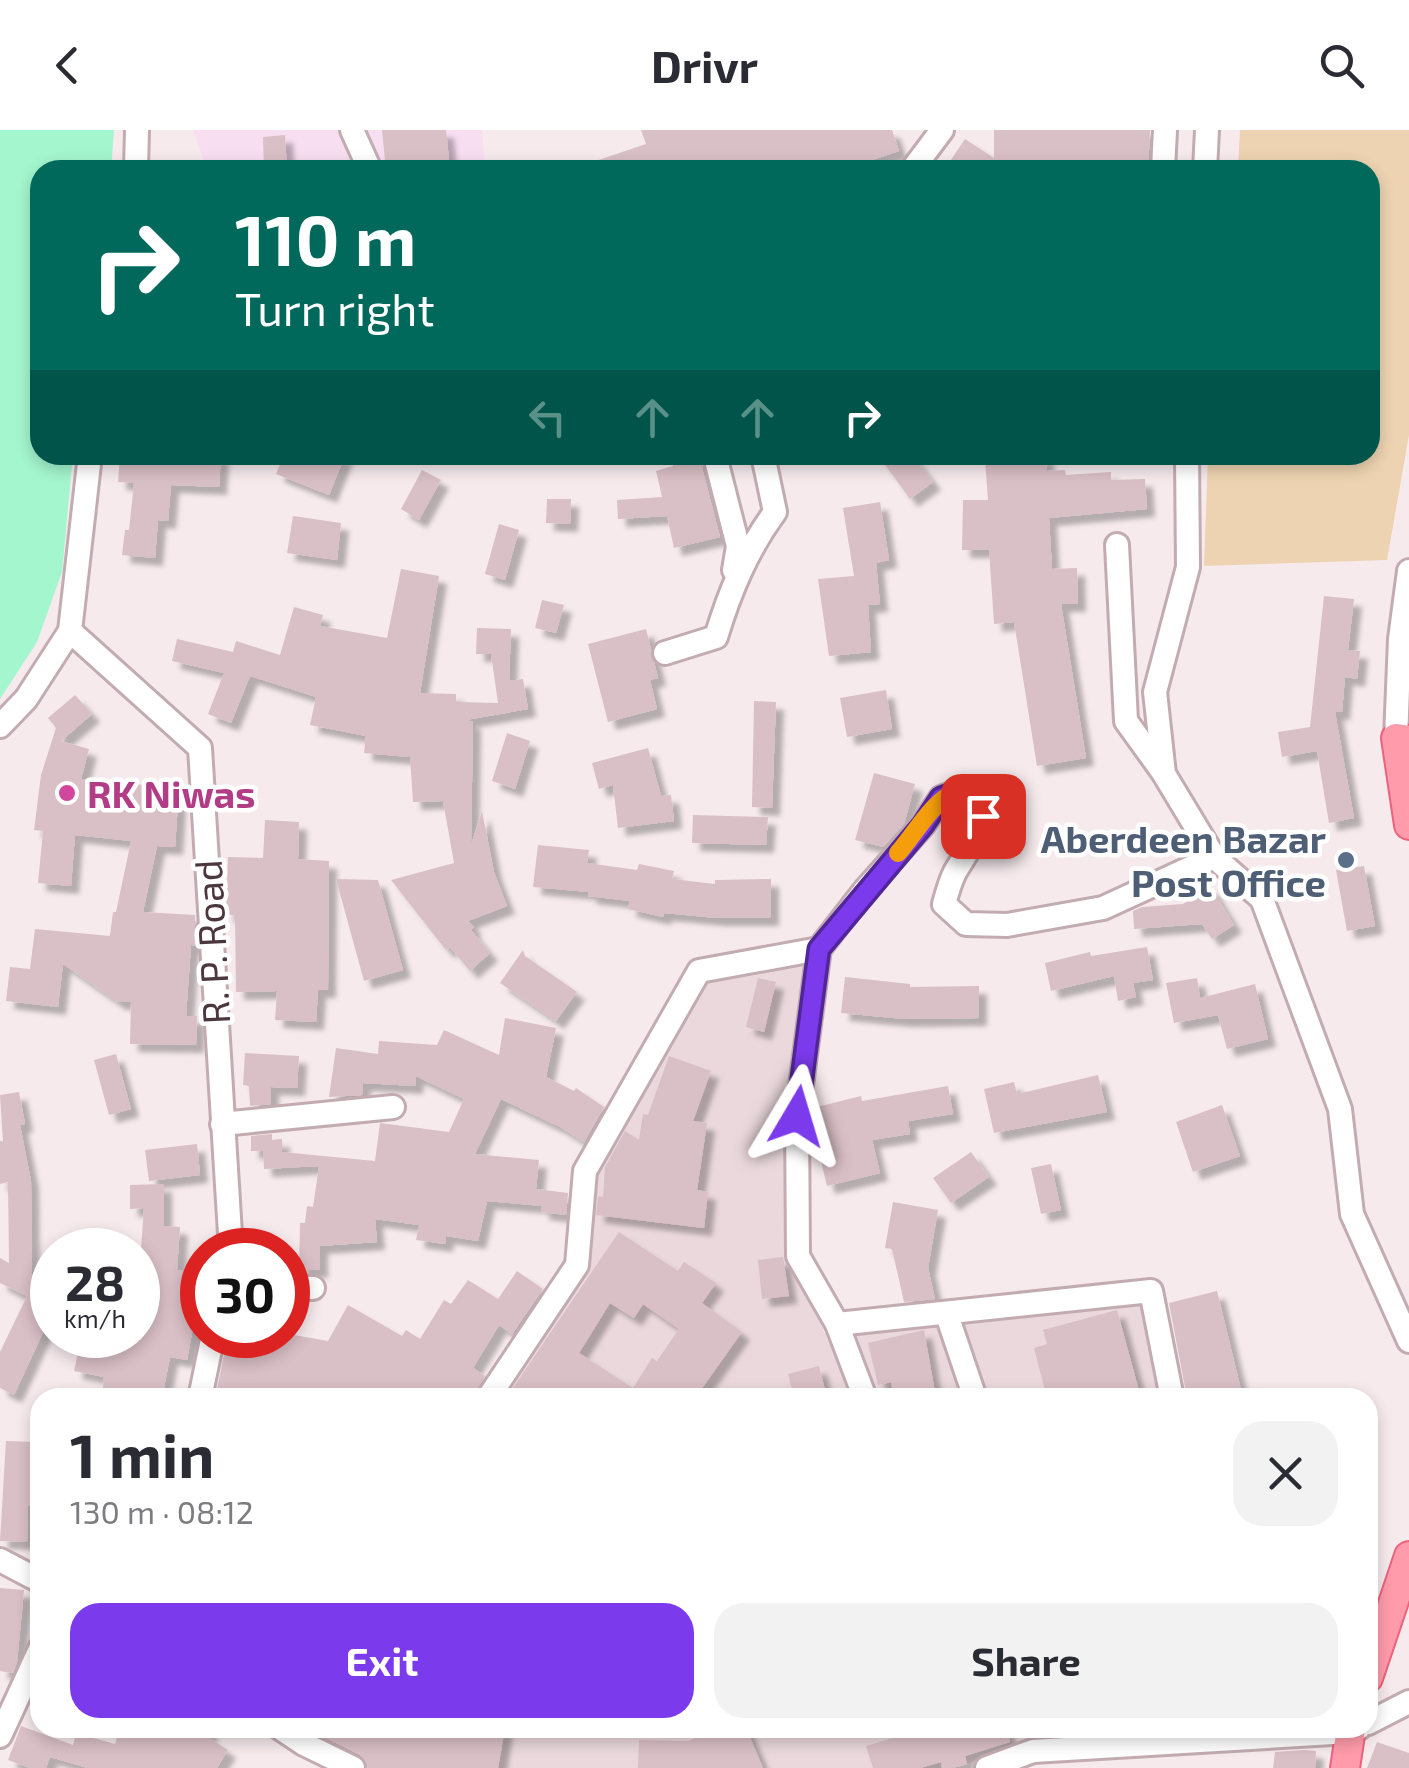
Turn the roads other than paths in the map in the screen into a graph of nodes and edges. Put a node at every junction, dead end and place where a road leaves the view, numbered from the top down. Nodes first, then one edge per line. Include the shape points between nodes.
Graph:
1 (138, 130) edge
2 (352, 130) edge
3 (942, 130) edge
4 (1165, 130) edge
5 (1207, 130) edge
6 (136, 160) edge
7 (366, 160) edge
8 (920, 160) edge
9 (1164, 160) edge
10 (1206, 160) edge
11 (89, 465) edge
12 (716, 465) edge
13 (765, 465) edge
14 (1187, 465) edge
15 (1117, 545) dead end
16 (1409, 571) edge
17 (730, 593) junction
18 (70, 630) junction
19 (666, 653) dead end
20 (0, 726) edge
21 (1403, 739) edge
22 (1164, 774) junction
23 (1409, 826) edge
24 (1214, 857) junction
25 (819, 949) junction
26 (393, 1107) dead end
27 (222, 1124) junction
28 (229, 1228) edge
29 (310, 1288) edge
30 (313, 1288) dead end
31 (947, 1315) junction
32 (836, 1324) junction
33 (1409, 1341) edge
34 (211, 1358) edge
35 (208, 1388) edge
36 (495, 1388) edge
37 (860, 1388) edge
38 (973, 1388) edge
39 (1170, 1388) edge
40 (1408, 1559) edge
41 (0, 1560) edge
42 (30, 1576) edge
43 (1378, 1648) edge
44 (30, 1671) edge
45 (1409, 1702) edge
46 (1378, 1717) edge
47 (0, 1736) edge
48 (307, 1738) edge
49 (1047, 1738) edge
50 (1216, 1738) edge
51 (1353, 1738) edge
52 (1033, 1751) junction
53 (354, 1768) edge
54 (987, 1768) edge
55 (1345, 1768) edge

1 - 6 street
2 - 7 street
3 - 8 street
4 - 9 street
5 - 10 street
11 - 18 street
12 - 17 street via 738,546
13 - 17 street via 775,512
14 - 22 street via 1188,567 1155,692
15 - 22 street via 1126,722
16 - 21 street via 1400,640
17 - 19 street via 716,637
18 - 20 street via 26,699
18 - 27 street, R. P. Road via 200,748
21 - 23 main road
22 - 24 street
24 - 25 street via 1104,908 1008,925 966,924 944,904 983,816 978,796 963,790 941,798
24 - 33 street via 1262,899 1340,1109 1352,1214
25 - 32 street via 797,1116 798,1256
25 - 36 street via 698,971 586,1171 577,1265
26 - 27 street
27 - 28 street, R. P. Road
29 - 30 street
31 - 32 street
31 - 38 street
31 - 39 street via 1152,1291
32 - 37 street
34 - 35 street
40 - 43 main road
41 - 42 street
44 - 47 street
45 - 46 street
48 - 53 street
49 - 52 street
50 - 52 street
51 - 55 main road
52 - 54 street

